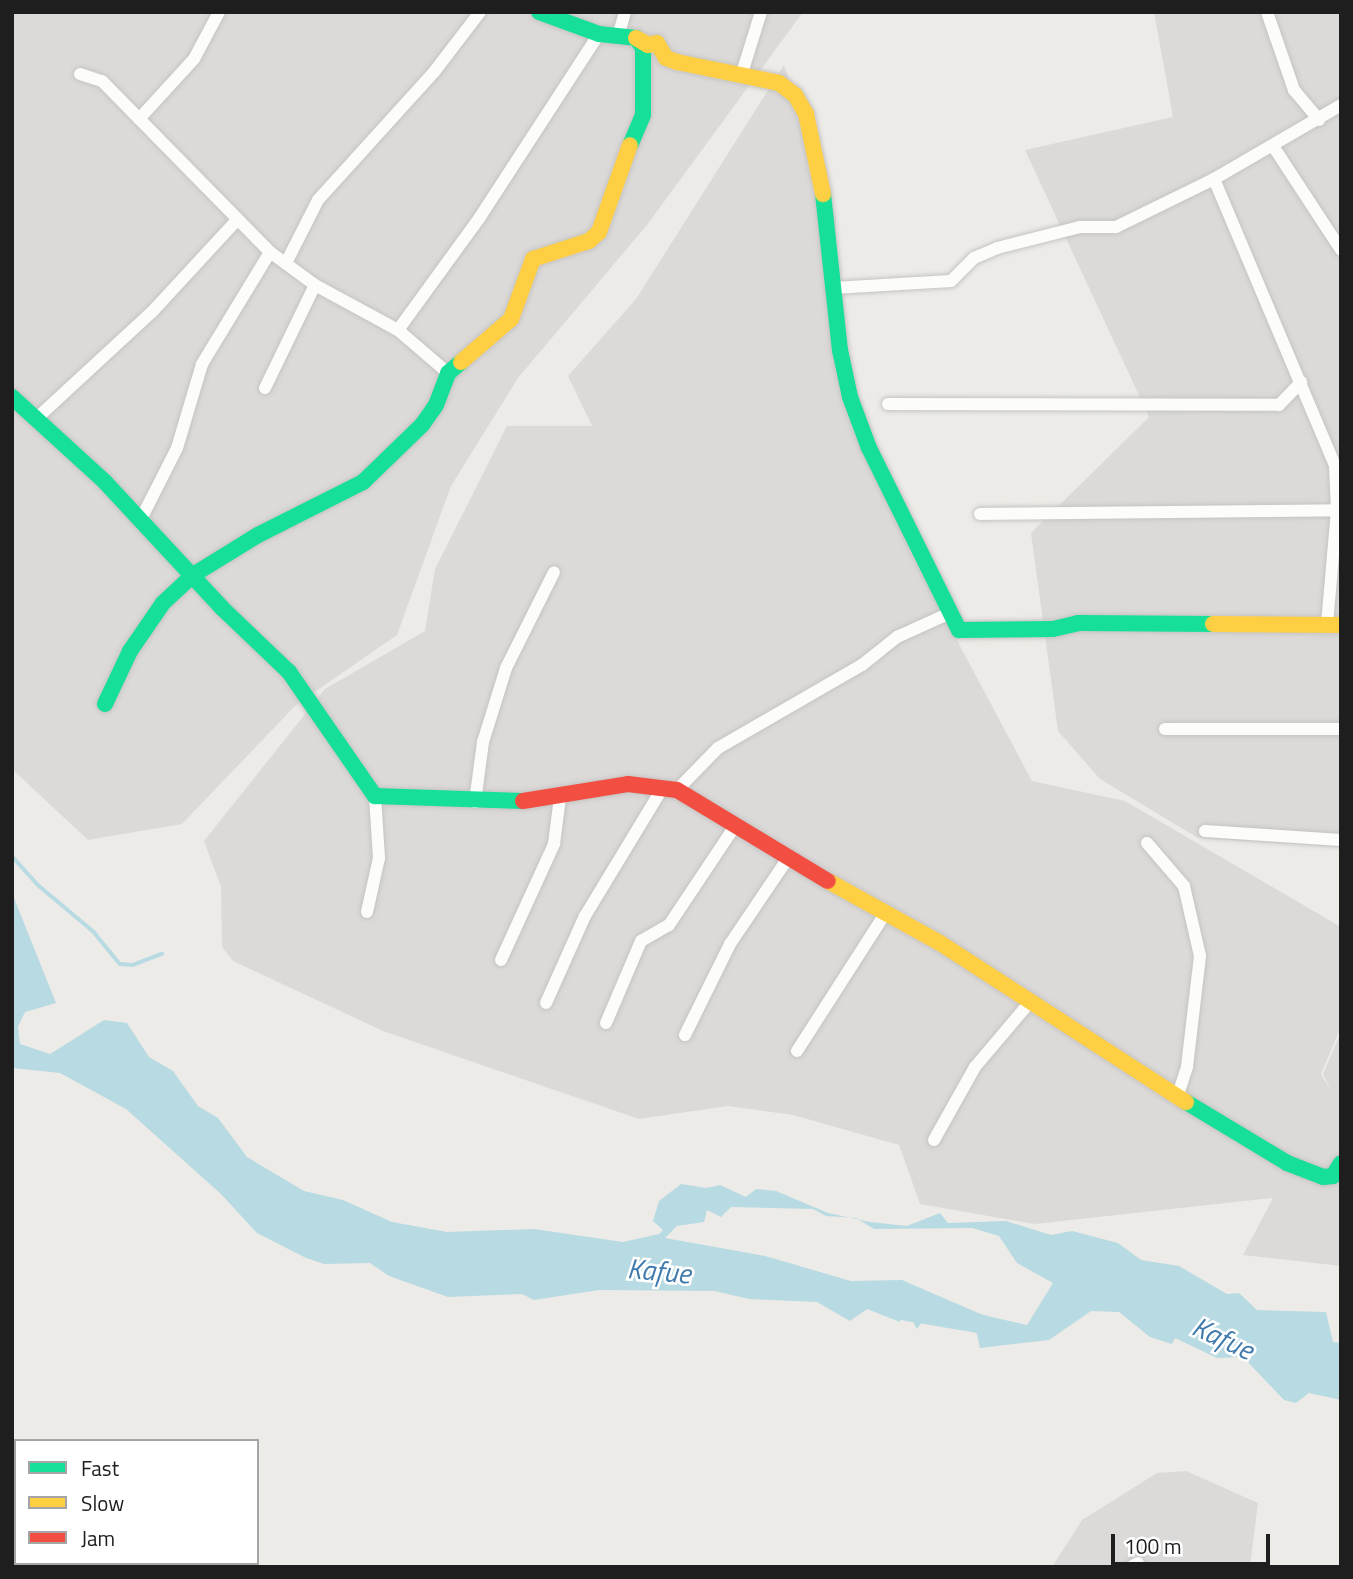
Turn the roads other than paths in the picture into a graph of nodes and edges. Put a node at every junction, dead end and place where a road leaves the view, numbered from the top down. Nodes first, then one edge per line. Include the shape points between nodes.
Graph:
1 (219, 12) edge
2 (480, 12) edge
3 (539, 12) edge
4 (625, 12) edge
5 (761, 12) edge
6 (1266, 12) edge
7 (618, 33) junction
8 (599, 34) junction
9 (636, 38) junction
10 (742, 73) junction
11 (80, 74) dead end
12 (1341, 105) edge
13 (139, 119) junction
14 (1319, 120) junction
15 (1273, 146) junction
16 (1214, 179) junction
17 (236, 221) junction
18 (1341, 250) edge
19 (270, 252) junction
20 (286, 263) junction
21 (315, 285) junction
22 (833, 288) junction
23 (398, 330) junction
24 (448, 373) junction
25 (1301, 382) junction
26 (265, 388) dead end
27 (12, 397) edge
28 (888, 404) dead end
29 (37, 418) junction
30 (1338, 502) edge
31 (980, 514) dead end
32 (140, 521) junction
33 (554, 572) dead end
34 (193, 575) junction
35 (952, 612) junction
36 (1334, 625) edge
37 (105, 704) dead end
38 (1165, 729) dead end
39 (1341, 729) edge
40 (670, 788) junction
41 (374, 796) junction
42 (560, 796) junction
43 (475, 802) junction
44 (735, 827) junction
45 (1205, 831) dead end
46 (1341, 840) edge
47 (1147, 843) dead end
48 (788, 858) junction
49 (367, 912) dead end
50 (885, 914) junction
51 (501, 960) dead end
52 (546, 1003) dead end
53 (1029, 1003) junction
54 (606, 1023) dead end
55 (685, 1035) dead end
56 (797, 1051) dead end
57 (1177, 1098) junction
58 (934, 1140) dead end
59 (1341, 1163) edge

1 - 13 street via 194,59
2 - 20 street via 434,72 318,200
3 - 8 street
4 - 7 street
5 - 10 street
6 - 14 street via 1294,90
7 - 8 street
7 - 9 street
8 - 23 street via 480,217
9 - 10 street via 649,45 657,43 666,58 677,62
9 - 24 street via 646,58 643,115 614,181 599,232 589,242 533,259 511,319
10 - 22 street via 789,88 806,114 821,180
11 - 13 street via 102,80
12 - 14 street
13 - 17 street
14 - 15 street
15 - 16 street
15 - 18 street
16 - 22 street via 1116,227 1080,227 997,247 974,258 951,281
16 - 25 street
17 - 19 street
17 - 29 street via 152,312
19 - 20 street
19 - 32 street via 202,363 177,448
20 - 21 street
21 - 23 street
21 - 26 street
22 - 35 street via 840,350 860,422 918,552
23 - 24 street
24 - 34 street via 436,405 422,425 363,482 258,535
25 - 28 street via 1279,405
25 - 30 street via 1335,466
27 - 29 street
29 - 32 street
30 - 31 street
30 - 36 street
32 - 34 street
33 - 43 street via 506,668 483,742
34 - 37 street via 146,625
34 - 41 street via 289,672
35 - 36 street via 960,630 979,632 1053,629 1078,623
35 - 40 street via 897,637 862,665 718,748
38 - 39 street
40 - 42 street via 628,784
40 - 44 street
40 - 52 street via 585,916
41 - 43 street
41 - 49 street via 379,858
42 - 43 street
42 - 51 street via 554,844
44 - 48 street
44 - 54 street via 669,925 641,941
45 - 46 street
47 - 57 street via 1184,886 1200,956 1187,1067
48 - 50 street
48 - 55 street via 730,944
50 - 53 street via 940,943
50 - 56 street
53 - 57 street
53 - 58 street via 975,1068
57 - 59 street via 1306,1172 1333,1176

